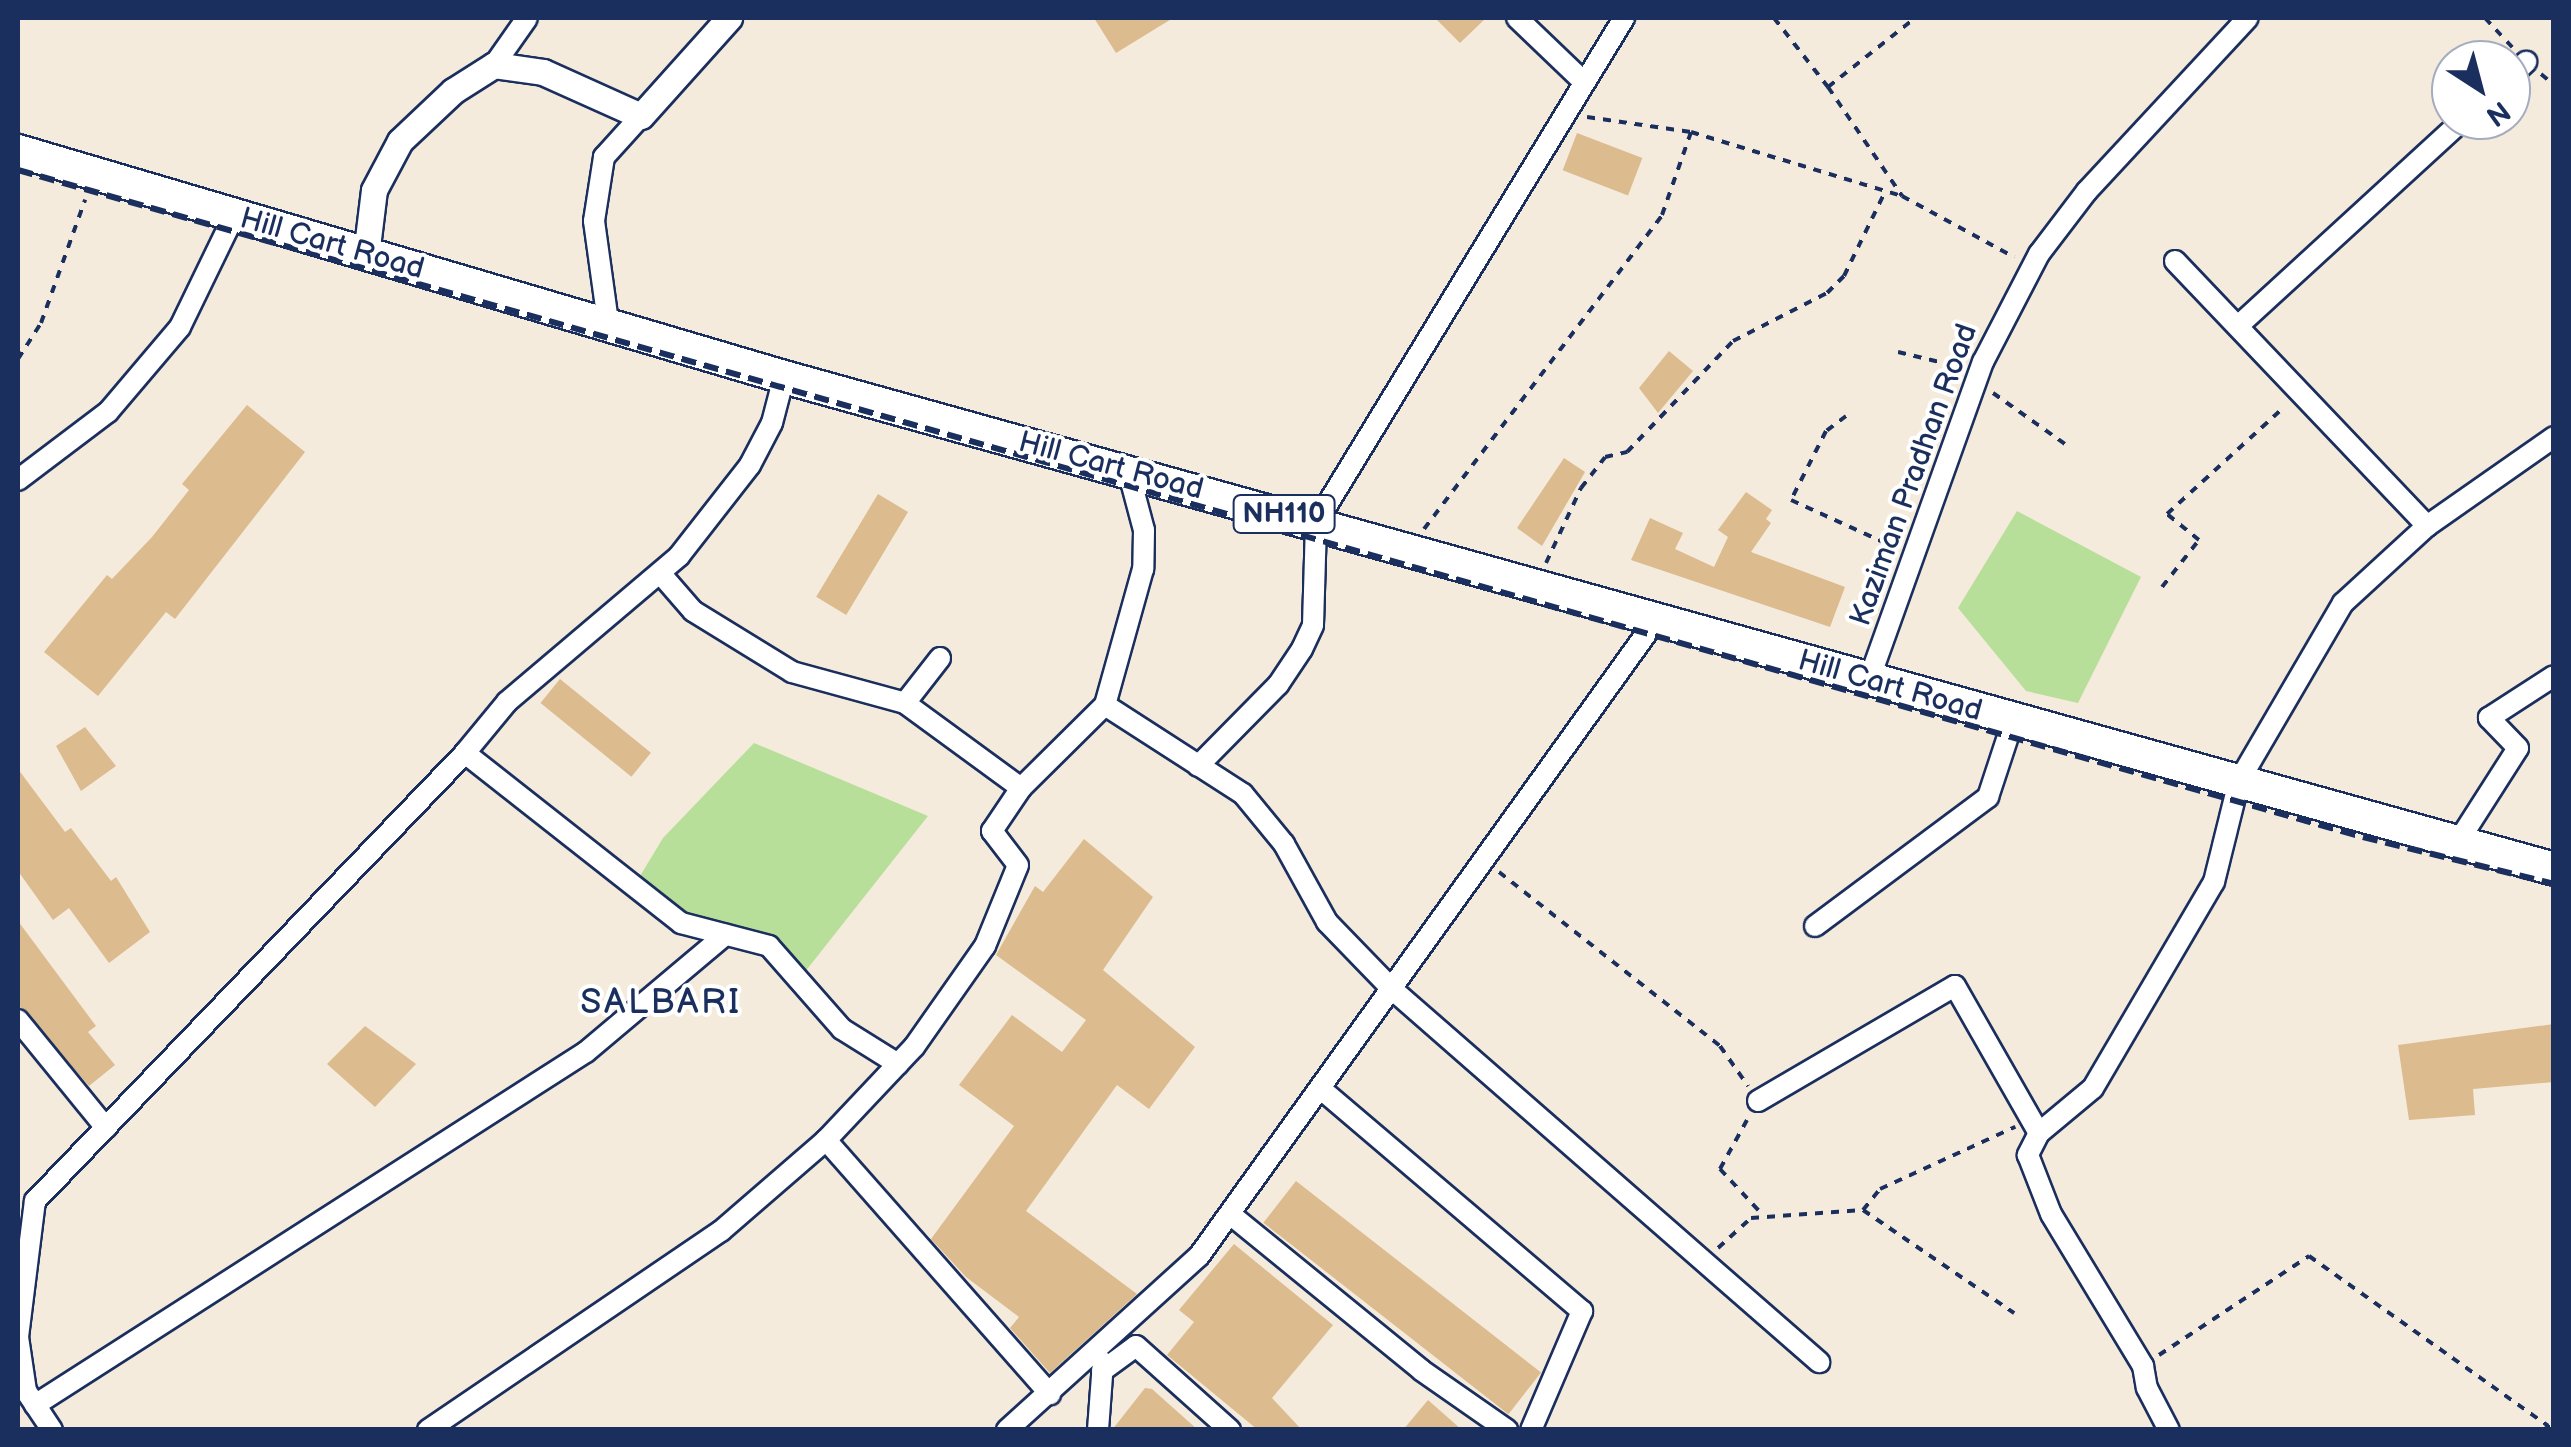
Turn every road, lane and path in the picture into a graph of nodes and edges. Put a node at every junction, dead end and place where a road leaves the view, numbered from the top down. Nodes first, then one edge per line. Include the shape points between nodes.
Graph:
1 (528, 18) edge
2 (729, 18) edge
3 (1517, 18) edge
4 (1624, 18) edge
5 (1774, 18) edge
6 (1915, 18) edge
7 (2248, 18) edge
8 (2485, 18) edge
9 (2499, 40) edge
10 (494, 65) junction
11 (1584, 82) junction
12 (1828, 87) junction
13 (1565, 114) junction
14 (641, 116) junction
15 (1691, 132) junction
16 (2442, 140) edge
17 (18, 151) edge
18 (93, 176) junction
19 (1885, 191) junction
20 (1902, 196) junction
21 (234, 216) junction
22 (366, 255) junction
23 (2175, 261) dead end
24 (2032, 267) junction
25 (608, 322) junction
26 (2238, 326) junction
27 (1898, 352) dead end
28 (18, 359) edge
29 (784, 377) junction
30 (1977, 378) junction
31 (2302, 390) junction
32 (1846, 416) dead end
33 (2554, 437) edge
34 (2065, 444) dead end
35 (1128, 470) junction
36 (18, 480) edge
37 (1316, 522) junction
38 (2427, 526) junction
39 (1410, 549) junction
40 (1917, 558) junction
41 (660, 573) junction
42 (1537, 586) junction
43 (2162, 587) dead end
44 (1656, 620) junction
45 (940, 658) dead end
46 (2554, 676) edge
47 (1870, 680) junction
48 (905, 703) junction
49 (1105, 705) junction
50 (2013, 721) junction
51 (465, 753) junction
52 (1198, 766) junction
53 (2239, 782) junction
54 (1021, 788) junction
55 (2456, 845) junction
56 (1486, 862) junction
57 (2554, 869) edge
58 (1815, 926) dead end
59 (726, 935) junction
60 (1393, 990) junction
61 (18, 1020) edge
62 (898, 1064) junction
63 (1321, 1089) junction
64 (1758, 1101) junction
65 (2035, 1126) junction
66 (106, 1128) junction
67 (826, 1140) junction
68 (18, 1203) edge
69 (1863, 1210) junction
70 (1760, 1212) dead end
71 (1230, 1214) junction
72 (32, 1220) junction
73 (1703, 1261) junction
74 (2014, 1314) dead end
75 (1104, 1348) junction
76 (1818, 1362) dead end
77 (2143, 1366) junction
78 (1102, 1371) junction
79 (1050, 1394) junction
80 (35, 1404) junction
81 (2548, 1426) edge
82 (52, 1430) edge
83 (428, 1430) edge
84 (1008, 1430) edge
85 (1098, 1430) edge
86 (1230, 1430) edge
87 (1506, 1430) edge
88 (1531, 1430) edge
89 (2169, 1430) edge

1 - 10 street
2 - 14 street
3 - 11 street
4 - 11 street
5 - 12 path
6 - 12 path
7 - 24 street, Kaziman Pradhan Road via 2087,190
8 - 9 path
10 - 14 street via 543,72
10 - 22 street via 453,91 400,141 374,190
11 - 13 street
12 - 20 path
13 - 15 path
13 - 37 street
14 - 25 street via 604,157 594,221
15 - 19 path
15 - 39 path via 1662,215
16 - 26 street
17 - 18 highway, Hill Cart Road / NH110
18 - 21 highway, Hill Cart Road / NH110
18 - 28 path via 41,322
19 - 20 path
19 - 42 path via 1844,276 1827,293 1733,341 1627,452 1604,458 1581,488
20 - 24 path
21 - 22 highway, Hill Cart Road / NH110
21 - 36 street via 180,327 108,412
22 - 25 highway, Hill Cart Road / NH110
23 - 26 street
24 - 30 street, Kaziman Pradhan Road
25 - 29 highway, Hill Cart Road / NH110
26 - 31 street
27 - 30 path
29 - 35 highway, Hill Cart Road / NH110
29 - 41 street via 750,465
30 - 34 path
30 - 40 street, Kaziman Pradhan Road
31 - 38 street
31 - 43 path via 2167,514 2199,540
32 - 40 path via 1826,430 1791,500
33 - 38 street
35 - 37 highway, Hill Cart Road / NH110
35 - 49 street via 1144,530 1143,570
37 - 39 highway, Hill Cart Road / NH110
37 - 52 street via 1313,624 1302,648 1278,685
38 - 53 street via 2342,603
39 - 42 highway, Hill Cart Road / NH110
40 - 47 street, Kaziman Pradhan Road
41 - 48 street via 693,611 792,672
41 - 51 street via 507,702
42 - 44 highway, Hill Cart Road / NH110
44 - 47 highway, Hill Cart Road / NH110
44 - 56 street
45 - 48 street
46 - 55 street via 2489,718 2518,748
47 - 50 highway, Hill Cart Road / NH110
48 - 54 street
49 - 52 street
49 - 54 street
50 - 53 highway, Hill Cart Road / NH110
50 - 58 street via 1988,798
51 - 59 street via 681,923
51 - 66 street
52 - 60 street via 1261,814 1327,922
53 - 55 highway, Hill Cart Road / NH110
53 - 65 street via 2214,882 2093,1088
54 - 62 street via 992,830 1018,865 985,946
55 - 57 highway, Hill Cart Road / NH110
56 - 60 street
56 - 64 path via 1720,1046
59 - 62 street via 769,946 842,1029
59 - 80 street via 586,1052
60 - 63 street
60 - 73 street
61 - 66 street
62 - 67 street
63 - 71 street
63 - 88 street via 1582,1311
64 - 65 street via 1955,986
64 - 70 path via 1720,1169
65 - 69 path via 1880,1189
65 - 77 street via 2028,1156 2050,1214
66 - 72 street via 34,1202
67 - 79 street
67 - 83 street via 721,1230
68 - 72 street
69 - 73 path via 1751,1218
69 - 74 path
71 - 75 street via 1199,1256
71 - 87 street via 1421,1370
72 - 80 street via 18,1336 26,1391
73 - 76 street
75 - 78 street
75 - 79 street
77 - 81 path via 2309,1256
77 - 89 street via 2146,1388
78 - 85 street
78 - 86 street via 1136,1346
79 - 84 street
80 - 82 street

